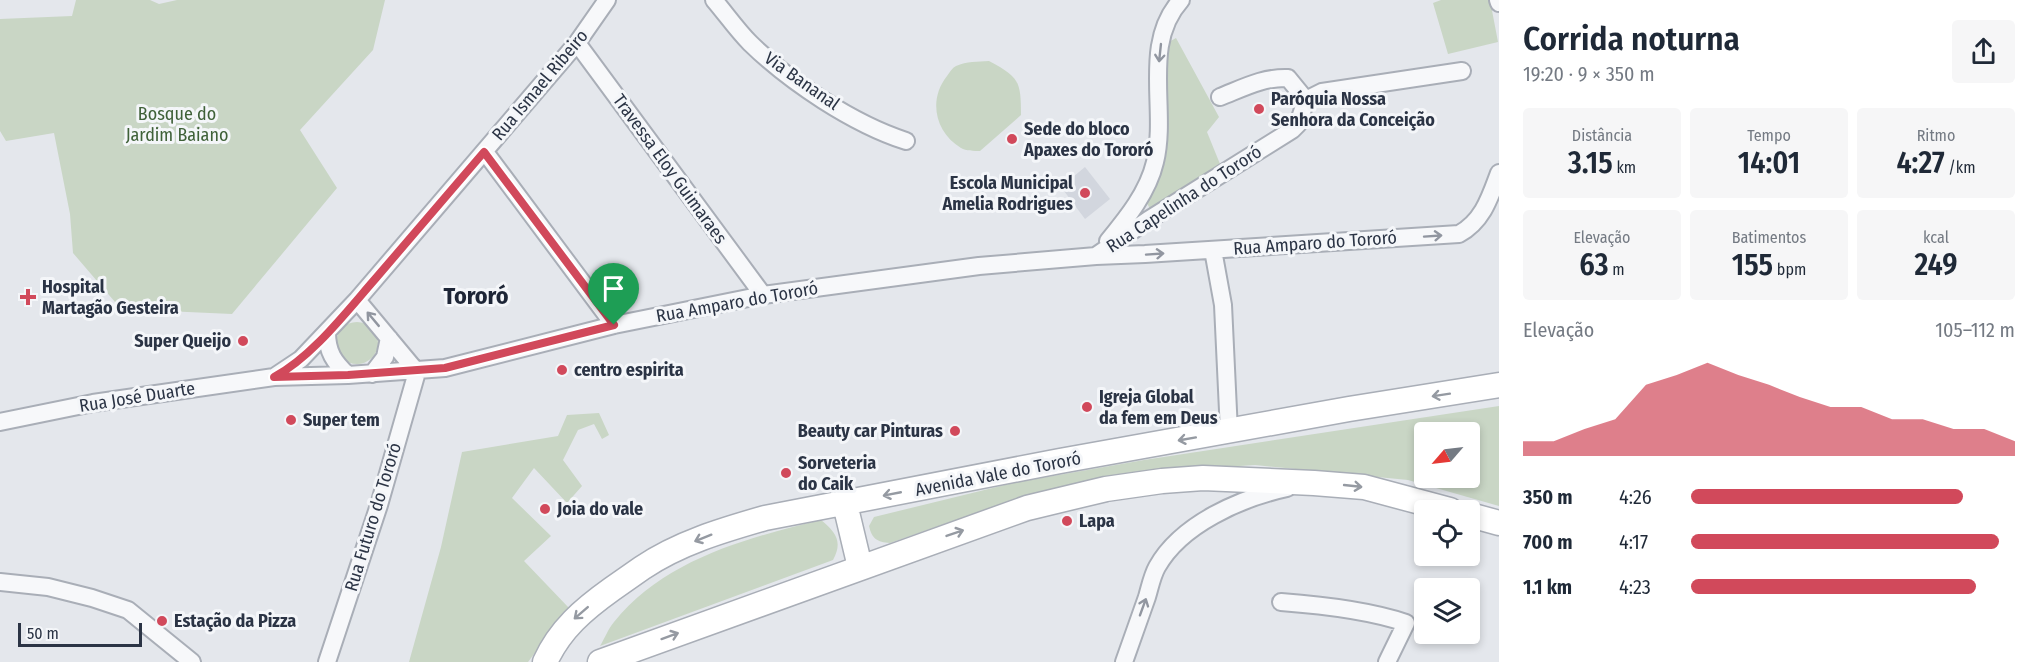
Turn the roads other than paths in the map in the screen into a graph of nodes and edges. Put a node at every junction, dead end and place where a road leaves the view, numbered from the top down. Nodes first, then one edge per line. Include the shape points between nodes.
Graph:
1 (608, 0) edge
2 (714, 0) edge
3 (1181, 0) edge
4 (576, 43) junction
5 (1462, 71) dead end
6 (1220, 97) dead end
7 (1306, 100) junction
8 (906, 141) dead end
9 (484, 152) junction
10 (1499, 173) edge
11 (1213, 250) junction
12 (1096, 255) junction
13 (763, 295) junction
14 (357, 300) junction
15 (614, 325) junction
16 (327, 332) junction
17 (389, 338) junction
18 (417, 372) junction
19 (372, 374) junction
20 (348, 375) junction
21 (274, 377) junction
22 (1499, 385) edge
23 (0, 422) edge
24 (1229, 432) junction
25 (1314, 483) junction
26 (1414, 501) edge
27 (845, 504) junction
28 (1480, 518) edge
29 (1499, 523) edge
30 (860, 567) junction
31 (0, 582) edge
32 (1281, 602) dead end
33 (608, 659) edge
34 (192, 662) edge
35 (327, 662) edge
36 (545, 662) edge
37 (1124, 662) edge
38 (1387, 662) edge

1 - 4 street, Rua Ismael Ribeiro
2 - 8 street, Via Bananal via 748,40 786,74 851,115
3 -> 12 street via 1162,34 1155,162 1129,215
4 - 9 street, Rua Ismael Ribeiro
4 - 13 street, Travessa Eloy Guimaraes
5 - 7 street via 1322,92
6 - 7 street via 1262,80 1288,78
7 - 12 street, Rua Capelinha do Tororó via 1292,130
9 - 14 street, Rua Ismael Ribeiro
9 - 15 street
11 -> 10 street, Rua Amparo do Tororó via 1459,234 1479,219
12 -> 11 street, Rua Amparo do Tororó
11 - 24 street via 1223,305
12 - 13 street, Rua Amparo do Tororó via 979,266
13 - 15 street, Rua Amparo do Tororó
14 - 16 street, Rua Ismael Ribeiro
17 -> 14 street
15 - 18 street, Rua Amparo do Tororó
16 - 20 street via 331,357
16 - 21 street, Rua Ismael Ribeiro via 301,359
17 - 18 street
17 - 19 street via 385,357
18 - 19 street, Rua Amparo do Tororó
18 - 35 street, Rua Futuro do Tororó via 379,506
19 - 20 street, Rua Amparo do Tororó
20 - 21 street, Rua Amparo do Tororó
21 - 23 street, Rua José Duarte via 93,403
22 -> 24 street, Avenida Vale do Tororó
24 -> 27 street, Avenida Vale do Tororó
25 -> 26 street, Avenida Vale do Tororó via 1364,488
30 -> 25 street, Avenida Vale do Tororó via 1027,508 1106,489 1203,478
37 -> 25 street via 1156,568 1173,544 1192,527 1228,508 1267,492
27 - 30 street
27 -> 36 street, Avenida Vale do Tororó via 723,530 651,563 576,616
28 - 29 street
33 -> 30 street, Avenida Vale do Tororó
31 - 34 street via 48,587 128,610
32 - 38 street via 1406,623

